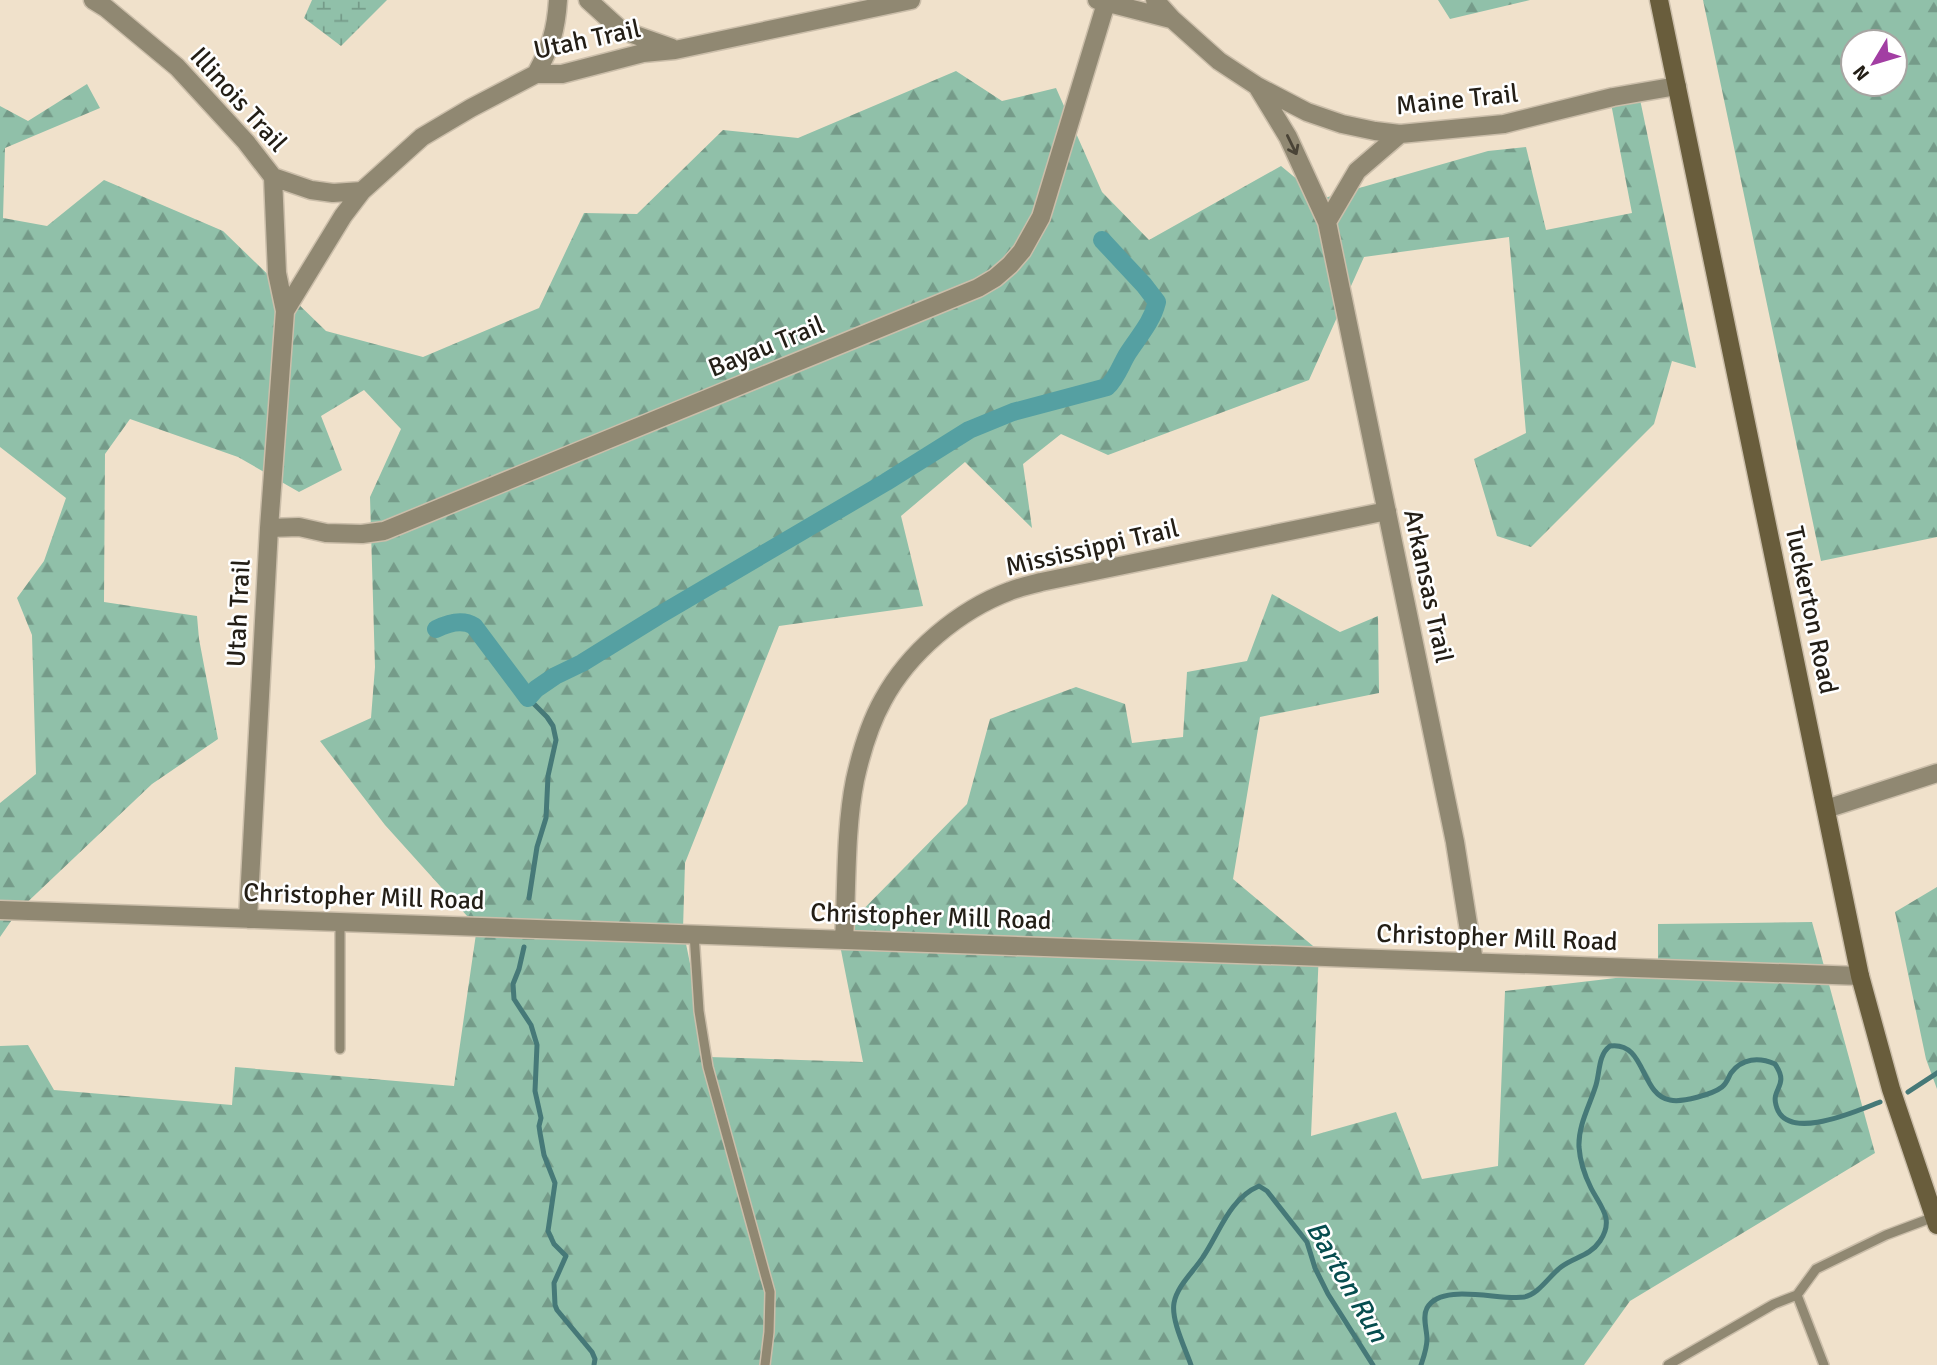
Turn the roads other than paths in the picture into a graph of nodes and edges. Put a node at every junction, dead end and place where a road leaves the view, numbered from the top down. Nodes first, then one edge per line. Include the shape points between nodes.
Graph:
1 (93, 0) edge
2 (558, 0) edge
3 (588, 0) edge
4 (911, 0) edge
5 (1154, 0) edge
6 (1659, 0) edge
7 (1103, 1) edge
8 (1172, 19) junction
9 (675, 50) junction
10 (536, 74) junction
11 (1257, 86) junction
12 (1677, 86) junction
13 (1400, 134) junction
14 (273, 177) junction
15 (362, 191) junction
16 (1327, 222) junction
17 (285, 311) junction
18 (1387, 511) junction
19 (269, 528) junction
20 (1937, 773) edge
21 (1826, 809) junction
22 (0, 910) edge
23 (248, 919) junction
24 (340, 922) junction
25 (694, 933) junction
26 (844, 940) junction
27 (1474, 962) junction
28 (1860, 976) junction
29 (340, 1049) dead end
30 (1936, 1221) edge
31 (1797, 1295) junction
32 (765, 1365) edge
33 (1668, 1365) edge
34 (1824, 1365) edge

1 - 14 street, Illinois Trail via 177,67
2 - 10 street via 551,46
3 - 9 street via 621,30
4 - 9 street, Utah Trail
5 - 8 street, Maine Trail
6 - 12 main road, Tuckerton Road
7 - 8 street
7 - 19 street, Bayau Trail via 1041,217 1022,251 995,278 384,531 362,534
8 - 11 street, Maine Trail via 1219,61
9 - 10 street, Utah Trail via 643,53 562,74
10 - 15 street, Utah Trail via 422,137
11 - 13 street, Maine Trail via 1342,124
11 -> 16 street, Arkansas Trail via 1289,136
12 - 13 street, Maine Trail via 1504,124
12 - 21 main road, Tuckerton Road
13 - 16 street via 1357,172
14 - 15 street, Illinois Trail via 311,190
14 - 17 street, Utah Trail via 277,273
15 - 17 street, Utah Trail
16 - 18 street, Arkansas Trail
17 - 19 street, Utah Trail
18 - 26 street, Mississippi Trail via 1041,582 1009,591 940,632 911,661 883,700 861,754 852,800
18 - 27 street, Arkansas Trail via 1455,842
19 - 23 street, Utah Trail
20 - 21 street
21 - 28 main road, Tuckerton Road
22 - 23 street, Christopher Mill Road
23 - 24 street, Christopher Mill Road
24 - 25 street, Christopher Mill Road
24 - 29 lane
25 - 26 street, Christopher Mill Road
25 - 32 lane via 708,1067 770,1292
26 - 27 street, Christopher Mill Road
27 - 28 street, Christopher Mill Road
28 - 30 main road, Tuckerton Road via 1891,1089
30 - 31 lane via 1886,1235 1816,1269
31 - 33 lane
31 - 34 lane

